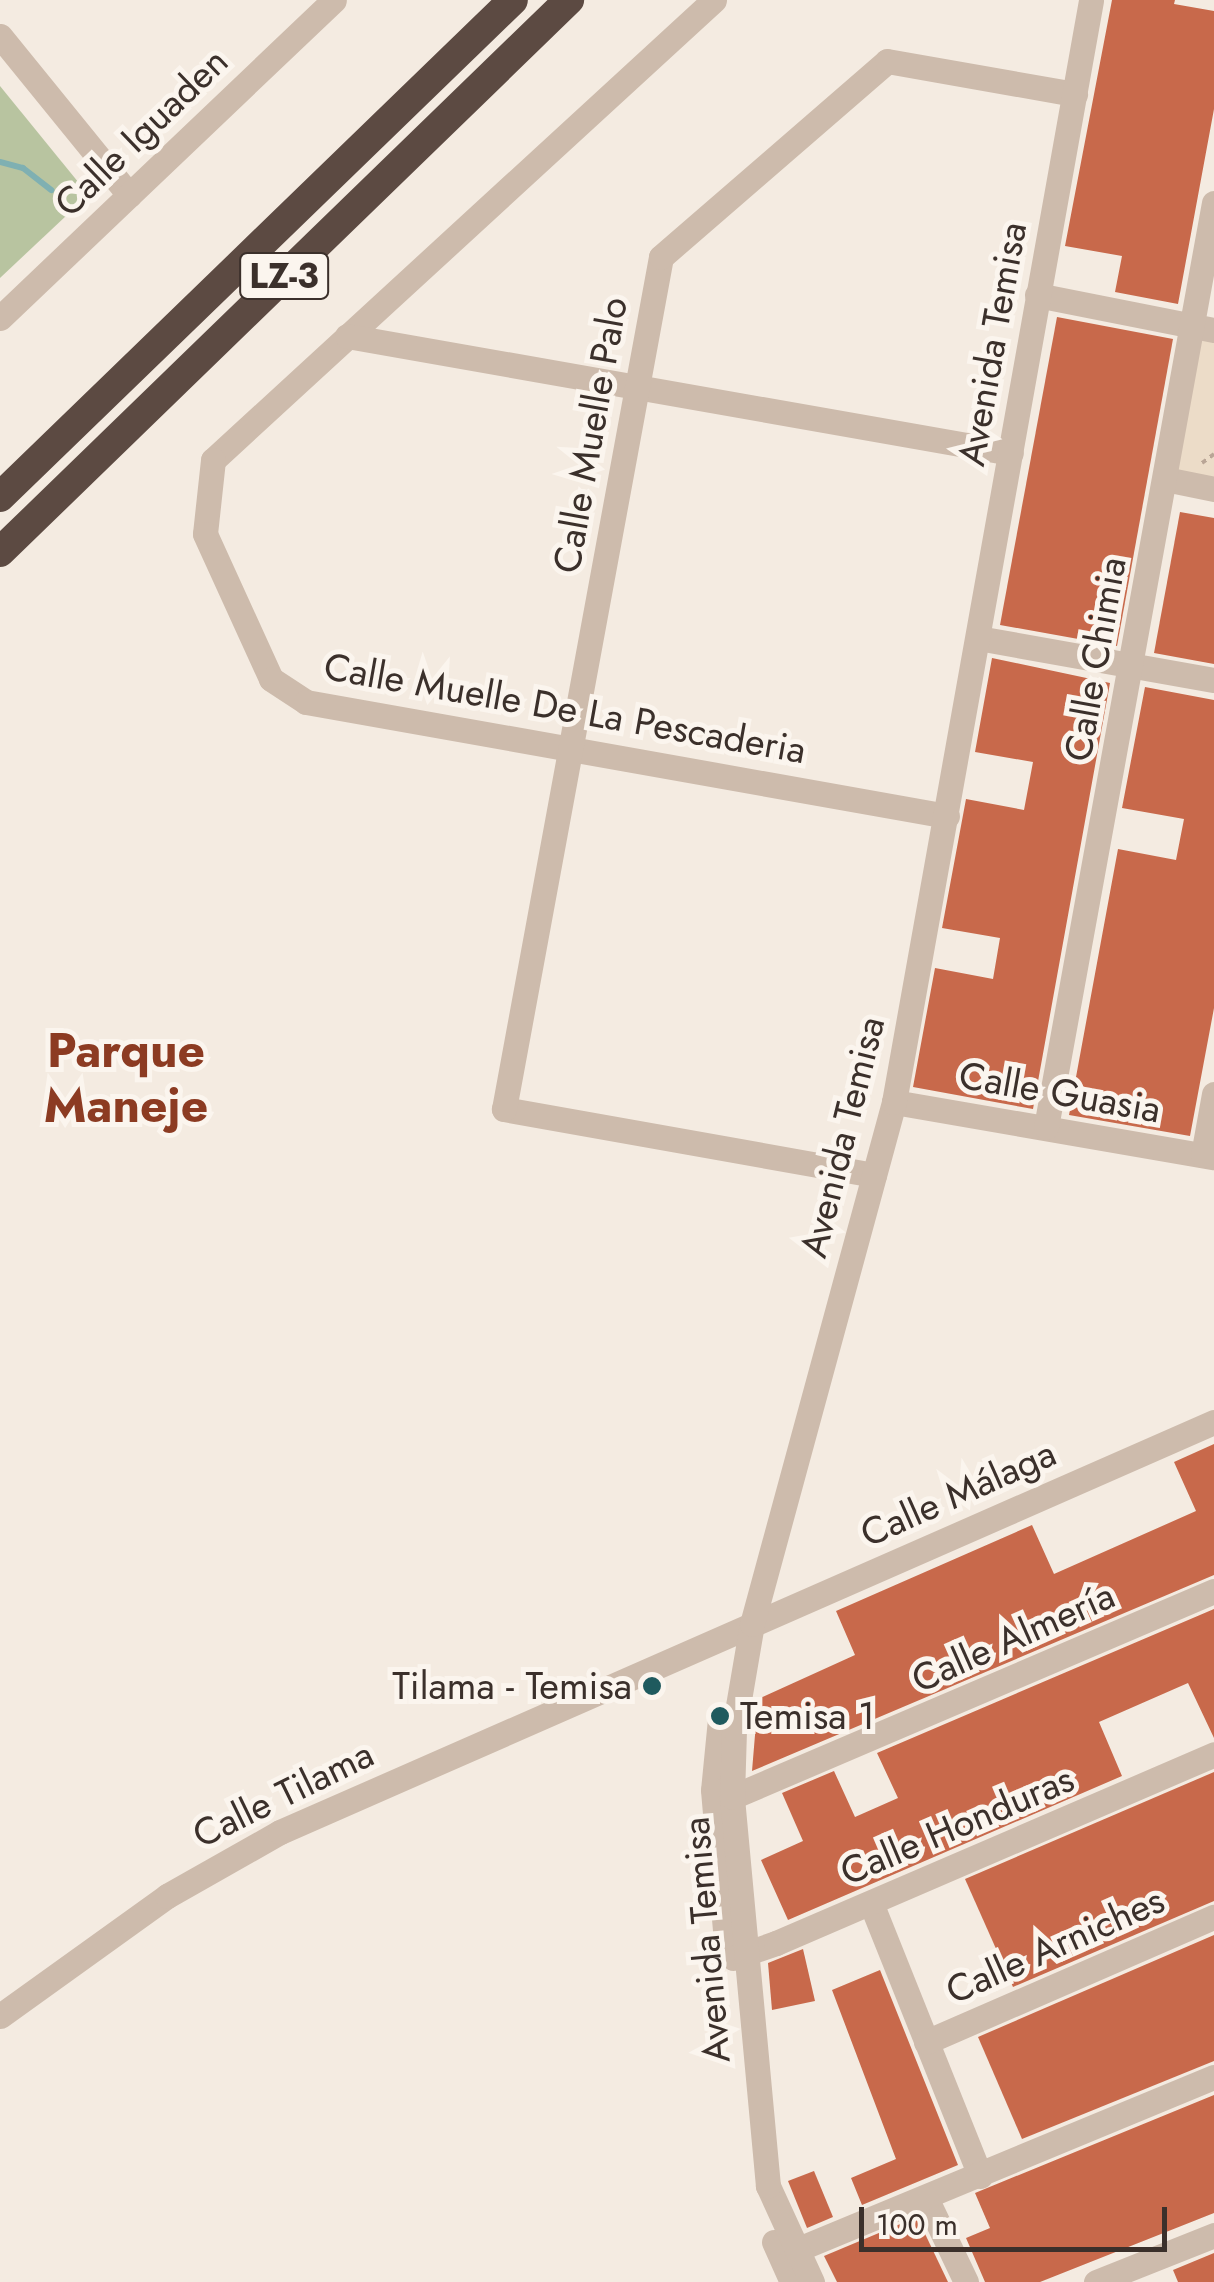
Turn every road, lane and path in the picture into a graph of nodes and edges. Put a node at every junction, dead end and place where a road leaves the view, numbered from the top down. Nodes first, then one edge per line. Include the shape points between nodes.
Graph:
1 (334, 0) edge
2 (513, 0) edge
3 (569, 0) edge
4 (714, 0) edge
5 (1091, 0) edge
6 (0, 36) edge
7 (1074, 94) junction
8 (129, 195) junction
9 (1214, 202) edge
10 (1037, 296) junction
11 (0, 318) edge
12 (1203, 328) edge
13 (347, 336) junction
14 (637, 387) junction
15 (1012, 453) junction
16 (1165, 479) junction
17 (1214, 489) edge
18 (0, 497) edge
19 (0, 552) edge
20 (978, 638) junction
21 (1132, 666) junction
22 (1214, 680) edge
23 (572, 748) junction
24 (948, 816) junction
25 (1214, 1094) edge
26 (894, 1102) junction
27 (1046, 1127) junction
28 (1208, 1156) edge
29 (874, 1174) junction
30 (1214, 1422) edge
31 (1214, 1591) edge
32 (742, 1629) junction
33 (1214, 1754) edge
34 (732, 1797) junction
35 (871, 1903) junction
36 (1214, 1917) edge
37 (736, 1956) junction
38 (0, 2016) edge
39 (926, 2042) junction
40 (1214, 2077) edge
41 (980, 2176) junction
42 (926, 2198) junction
43 (1214, 2235) edge
44 (796, 2250) junction
45 (792, 2282) edge
46 (812, 2282) edge
47 (966, 2282) edge
48 (1096, 2282) edge

1 - 8 street, Calle Iguaden
2 - 18 highway, LZ-3
3 - 19 highway, LZ-3
4 - 13 street
5 - 7 street, Avenida Temisa
6 - 8 street
7 - 10 street, Avenida Temisa
7 - 14 street, Calle Muelle Palo via 887,60 660,257
8 - 11 street, Calle Iguaden
9 - 12 street, Calle Chimia
10 - 12 street
10 - 15 street, Avenida Temisa
12 - 16 street, Calle Chimia
13 - 14 street
13 - 23 street, Calle Muelle De La Pescaderia via 213,460 205,534 271,679 306,702
14 - 15 street
14 - 23 street, Calle Muelle Palo
15 - 20 street, Avenida Temisa
16 - 17 street
16 - 21 street, Calle Chimia
20 - 21 street
20 - 24 street, Avenida Temisa
21 - 22 street
21 - 27 street, Calle Chimia
23 - 24 street, Calle Muelle De La Pescaderia
23 - 29 street, Calle Muelle Palo via 504,1108
24 - 26 street, Avenida Temisa
25 - 28 street
26 - 27 street, Calle Guasia
26 - 29 street, Avenida Temisa
27 - 28 street, Calle Guasia
29 - 32 street, Avenida Temisa
30 - 32 street, Calle Málaga
31 - 34 street, Calle Almería
32 - 34 street, Avenida Temisa
32 - 37 street, Avenida Temisa via 712,1773
32 - 38 street, Calle Tilama via 218,1864
33 - 35 street, Calle Honduras
34 - 37 street, Avenida Temisa
35 - 37 street, Calle Honduras
35 - 39 street
36 - 39 street, Calle Arniches
37 - 44 street, Avenida Temisa via 768,2186
37 - 45 street, Avenida Temisa via 752,2186
39 - 41 street
40 - 41 street
41 - 42 street
42 - 44 street
42 - 47 street
43 - 48 street
44 - 46 street, Avenida Temisa

